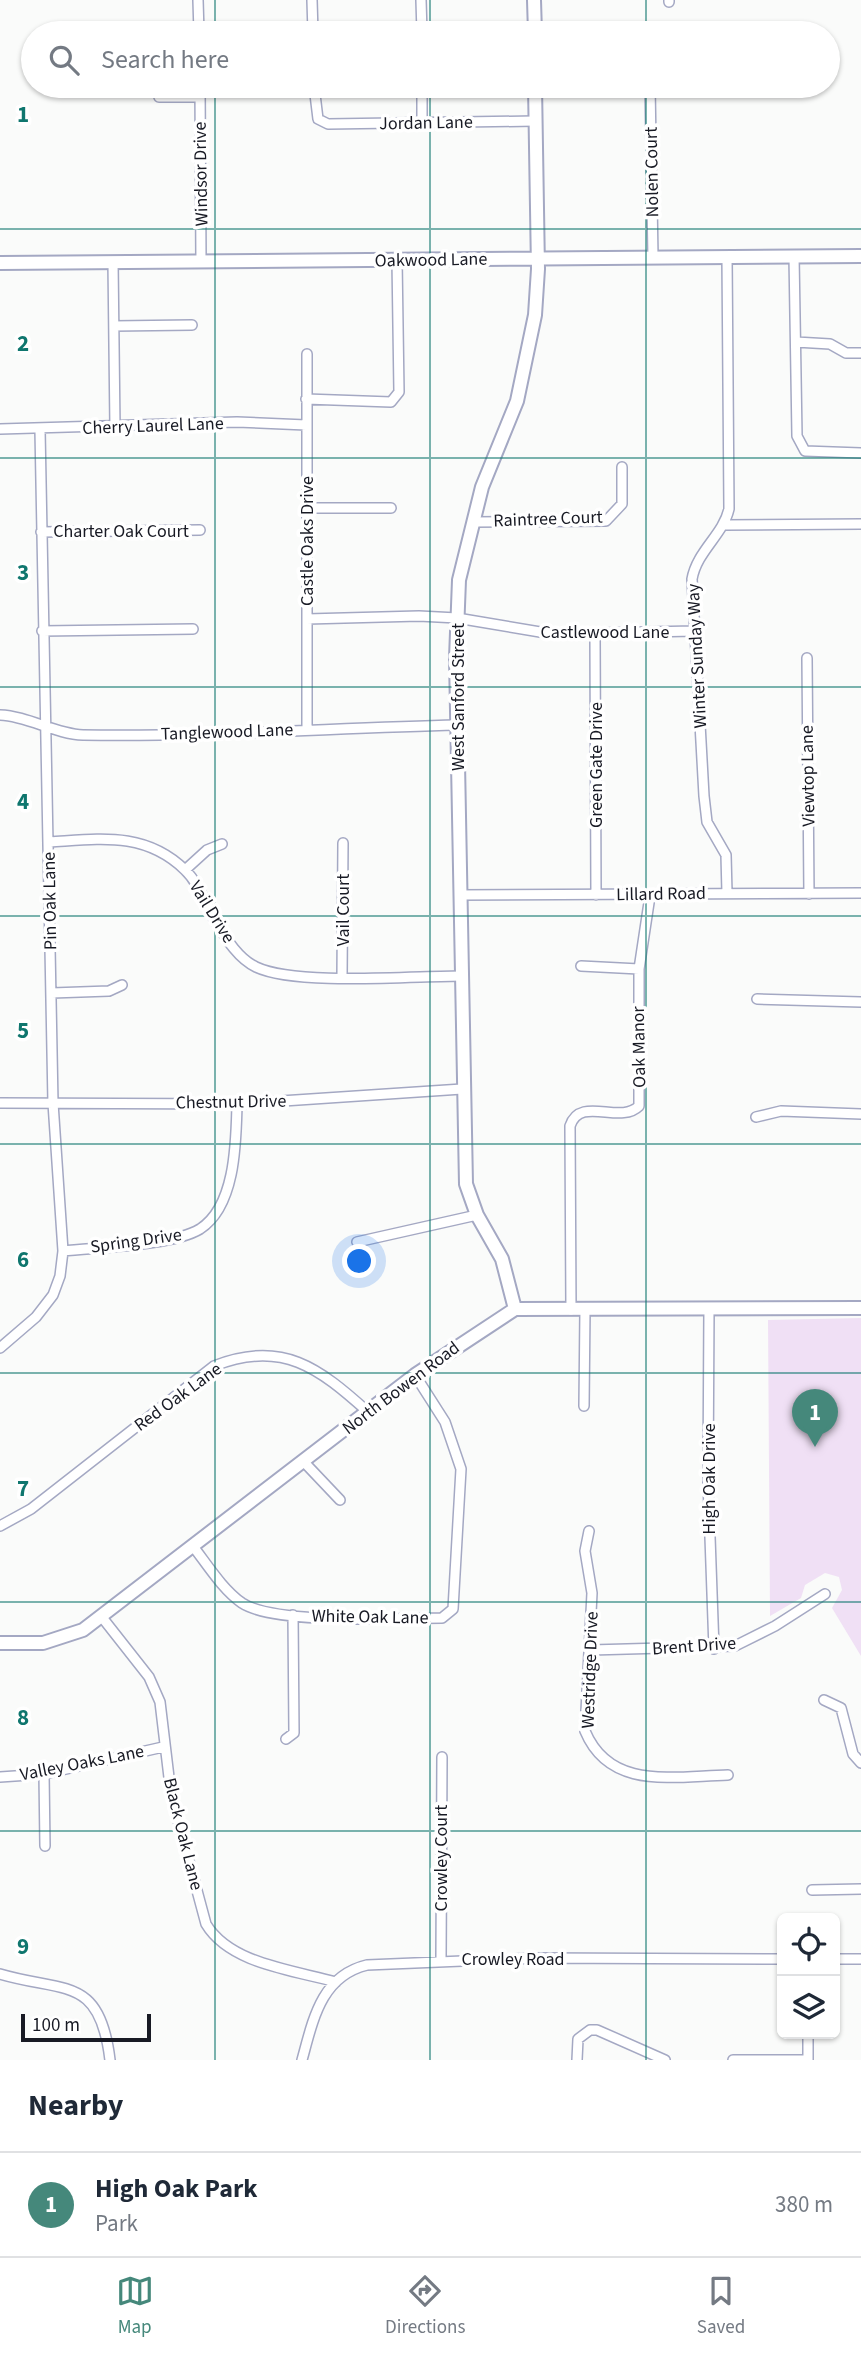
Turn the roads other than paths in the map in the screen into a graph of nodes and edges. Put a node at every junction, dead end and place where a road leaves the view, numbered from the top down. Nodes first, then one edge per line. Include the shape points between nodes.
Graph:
1 (198, 0) edge
2 (312, 0) edge
3 (421, 0) edge
4 (534, 0) edge
5 (199, 21) edge
6 (313, 21) edge
7 (422, 21) edge
8 (535, 21) edge
9 (200, 98) edge
10 (315, 98) edge
11 (422, 98) edge
12 (535, 98) edge
13 (650, 98) edge
14 (535, 121) junction
15 (422, 122) junction
16 (794, 256) junction
17 (861, 256) edge
18 (653, 257) junction
19 (727, 257) junction
20 (537, 258) junction
21 (397, 260) junction
22 (201, 261) junction
23 (0, 262) edge
24 (113, 262) junction
25 (192, 325) dead end
26 (114, 326) junction
27 (796, 342) junction
28 (861, 353) edge
29 (307, 354) dead end
30 (306, 399) junction
31 (306, 425) junction
32 (115, 428) junction
33 (0, 429) edge
34 (40, 430) junction
35 (861, 453) edge
36 (622, 467) dead end
37 (308, 508) junction
38 (391, 508) dead end
39 (473, 522) junction
40 (861, 524) edge
41 (725, 525) junction
42 (200, 530) dead end
43 (41, 531) junction
44 (457, 618) junction
45 (307, 619) junction
46 (193, 629) dead end
47 (42, 631) junction
48 (694, 631) junction
49 (595, 635) junction
50 (807, 657) dead end
51 (0, 715) edge
52 (43, 725) junction
53 (457, 725) junction
54 (307, 729) junction
55 (50, 842) junction
56 (343, 843) dead end
57 (222, 844) dead end
58 (185, 870) junction
59 (727, 893) junction
60 (861, 893) edge
61 (809, 894) junction
62 (460, 895) junction
63 (596, 895) junction
64 (650, 895) junction
65 (581, 966) dead end
66 (639, 969) junction
67 (462, 976) junction
68 (342, 977) junction
69 (122, 985) dead end
70 (52, 993) junction
71 (757, 999) dead end
72 (861, 1002) edge
73 (462, 1089) junction
74 (0, 1103) edge
75 (53, 1103) junction
76 (237, 1104) junction
77 (861, 1114) edge
78 (756, 1117) dead end
79 (477, 1215) junction
80 (357, 1242) dead end
81 (63, 1251) junction
82 (709, 1308) junction
83 (861, 1308) edge
84 (514, 1309) junction
85 (572, 1310) junction
86 (585, 1310) junction
87 (0, 1348) edge
88 (415, 1375) junction
89 (584, 1406) dead end
90 (368, 1412) junction
91 (303, 1461) junction
92 (340, 1500) dead end
93 (0, 1525) edge
94 (589, 1531) dead end
95 (192, 1545) junction
96 (825, 1594) dead end
97 (292, 1615) junction
98 (101, 1616) junction
99 (0, 1643) edge
100 (713, 1649) junction
101 (591, 1650) junction
102 (824, 1700) dead end
103 (286, 1739) dead end
104 (163, 1747) junction
105 (442, 1757) dead end
106 (861, 1763) edge
107 (44, 1774) junction
108 (728, 1775) dead end
109 (0, 1777) edge
110 (45, 1846) dead end
111 (861, 1889) edge
112 (812, 1890) dead end
113 (777, 1959) edge
114 (840, 1959) edge
115 (861, 1959) edge
116 (441, 1960) junction
117 (0, 1974) edge
118 (335, 1982) junction
119 (808, 2039) edge
120 (110, 2060) edge
121 (302, 2060) edge
122 (577, 2060) edge
123 (664, 2060) edge
124 (733, 2060) edge
125 (808, 2060) edge

1 - 5 street
2 - 6 street
3 - 7 street
4 - 8 street
9 - 22 street, Windsor Drive
10 - 15 street, Jordan Lane via 318,119 328,124
11 - 15 street
12 - 14 street, West Sanford Street
13 - 18 street, Nolen Court
14 - 15 street, Jordan Lane
14 - 20 street, West Sanford Street
16 - 17 street, Oakwood Lane
16 - 19 street, Oakwood Lane
16 - 27 street
18 - 19 street, Oakwood Lane
18 - 20 street, Oakwood Lane
19 - 41 street via 729,509
20 - 21 street, Oakwood Lane
20 - 39 street, West Sanford Street via 527,363
21 - 22 street, Oakwood Lane
21 - 30 street via 399,392 391,402
22 - 24 street, Oakwood Lane
23 - 24 street, Oakwood Lane
24 - 26 street
25 - 26 street
26 - 32 street
27 - 28 street via 830,344 846,353
27 - 35 street via 800,446 805,451
29 - 30 street, Castle Oaks Drive
30 - 31 street, Castle Oaks Drive
31 - 32 street, Cherry Laurel Lane via 237,422
31 - 37 street, Castle Oaks Drive
32 - 34 street, Cherry Laurel Lane
33 - 34 street, Cherry Laurel Lane
34 - 43 street, Pin Oak Lane
36 - 39 street, Raintree Court via 622,504 606,521
37 - 38 street
37 - 45 street, Castle Oaks Drive
39 - 44 street, West Sanford Street via 463,553
40 - 41 street
41 - 48 street, Winter Sunday Way via 694,567
42 - 43 street, Charter Oak Court
43 - 47 street, Pin Oak Lane
44 - 45 street, Castlewood Lane
44 - 49 street, Castlewood Lane via 552,634
44 - 53 street, West Sanford Street
45 - 54 street, Castle Oaks Drive
46 - 47 street
47 - 52 street, Pin Oak Lane
48 - 49 street, Castlewood Lane
48 - 59 street, Winter Sunday Way via 705,809 726,855
49 - 63 street, Green Gate Drive
50 - 61 street, Viewtop Lane
51 - 52 street, Tanglewood Lane
52 - 54 street, Tanglewood Lane via 79,735
52 - 55 street, Pin Oak Lane
53 - 54 street, Tanglewood Lane
53 - 62 street, West Sanford Street
55 - 58 street, Vail Drive via 122,838 136,841
55 - 70 street, Pin Oak Lane
56 - 68 street, Vail Court
57 - 58 street via 207,850
58 - 68 street, Vail Drive via 229,943 252,965 292,977
59 - 61 street, Lillard Road
59 - 64 street, Lillard Road
60 - 61 street, Lillard Road
62 - 63 street, Lillard Road
62 - 67 street, West Sanford Street
63 - 64 street, Lillard Road
64 - 66 street, Oak Manor
65 - 66 street
66 - 85 street, Oak Manor via 639,1106 627,1113 583,1111 570,1126
67 - 68 street, Vail Drive
67 - 73 street, West Sanford Street
69 - 70 street via 109,991
70 - 75 street, Pin Oak Lane
71 - 72 street
73 - 76 street, Chestnut Drive
73 - 79 street, West Sanford Street via 466,1184
74 - 75 street, Chestnut Drive
75 - 76 street, Chestnut Drive
75 - 81 street, Pin Oak Lane
76 - 81 street, Spring Drive via 233,1170 223,1198 206,1223 180,1237
77 - 78 street via 781,1111
79 - 80 street
79 - 84 street, West Sanford Street via 502,1259
81 - 87 street, Pin Oak Lane via 53,1295 36,1317
82 - 83 street
82 - 86 street
82 - 100 street, High Oak Drive
84 - 85 street
84 - 88 street, North Bowen Road
85 - 86 street
86 - 89 street
88 - 90 street, North Bowen Road
88 - 97 street, White Oak Lane via 445,1422 461,1469 453,1609 442,1618
90 - 91 street, North Bowen Road
90 - 93 street, Red Oak Lane via 310,1365 286,1357 234,1358 214,1366 31,1509
91 - 92 street
91 - 95 street, North Bowen Road
94 - 101 street, Westridge Drive via 585,1551 592,1593
95 - 97 street, White Oak Lane via 243,1604
95 - 98 street, North Bowen Road
96 - 100 street, Brent Drive via 747,1642
97 - 103 street via 293,1734
98 - 99 street, North Bowen Road via 65,1638
98 - 104 street, Black Oak Lane via 149,1677 160,1702
100 - 101 street, Brent Drive
101 - 108 street, Westridge Drive via 585,1731 602,1760 634,1776
102 - 106 street via 841,1708 853,1754
104 - 107 street, Valley Oaks Lane
104 - 118 street, Black Oak Lane via 171,1794 213,1935 240,1954
105 - 116 street, Crowley Court
107 - 109 street, Valley Oaks Lane
107 - 110 street
111 - 112 street
113 - 116 street, Crowley Road
114 - 115 street
116 - 118 street, Crowley Road via 367,1965
117 - 120 street via 57,1985 88,1999 106,2030
118 - 121 street via 321,1999
119 - 125 street
122 - 123 street via 578,2039 597,2030
124 - 125 street

